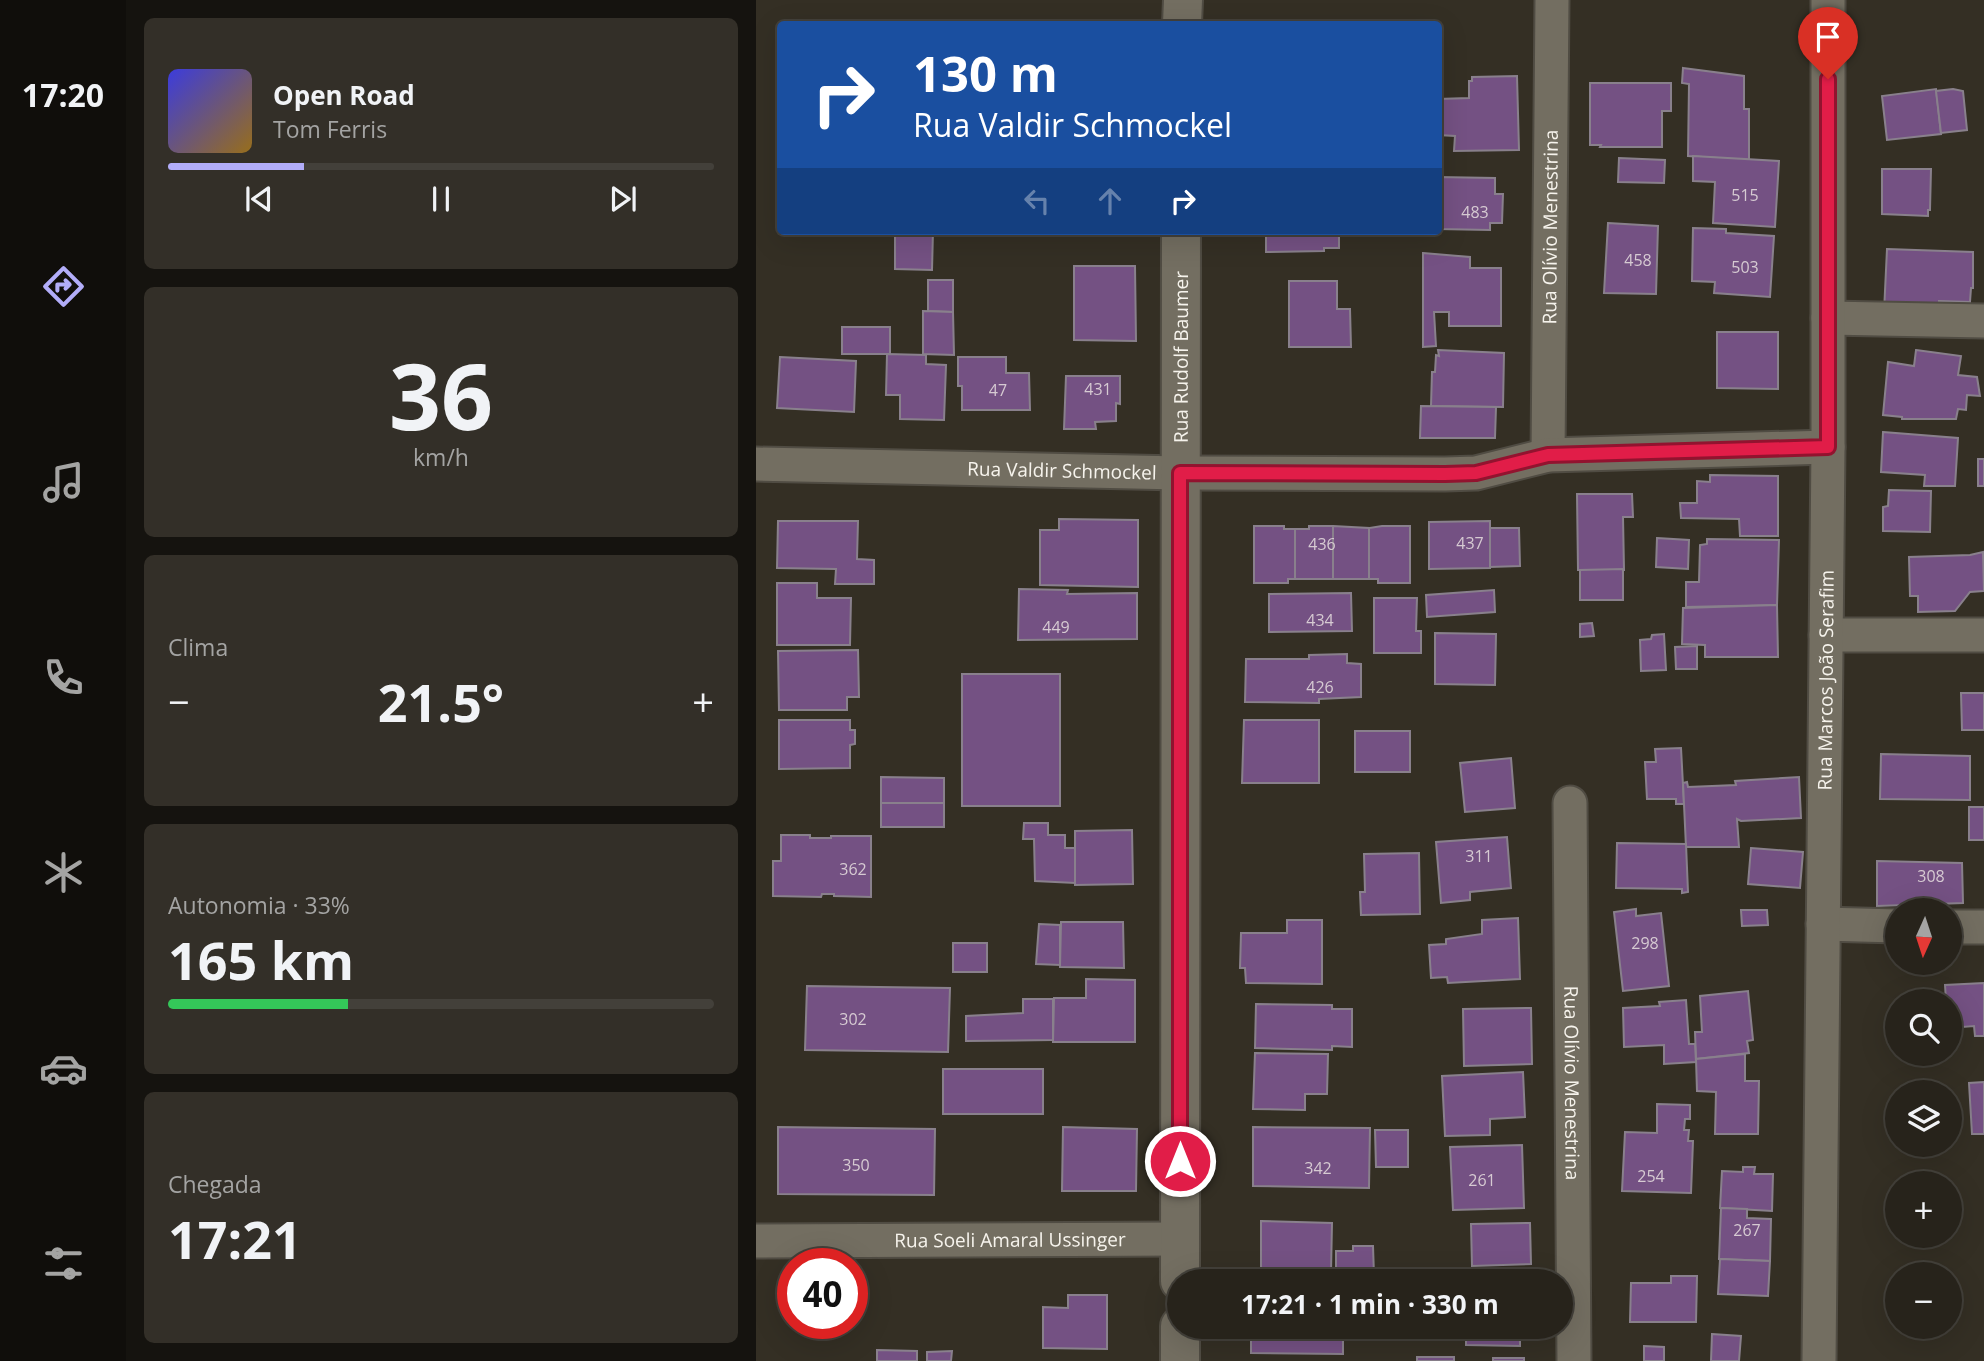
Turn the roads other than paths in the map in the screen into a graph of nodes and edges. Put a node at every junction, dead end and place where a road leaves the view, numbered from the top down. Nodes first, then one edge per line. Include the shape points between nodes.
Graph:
1 (1183, 0) edge
2 (1552, 0) edge
3 (1828, 0) edge
4 (1182, 21) edge
5 (1181, 235) edge
6 (1828, 318) junction
7 (1984, 321) edge
8 (1828, 447) junction
9 (1548, 455) junction
10 (756, 464) edge
11 (1180, 473) junction
12 (1826, 635) junction
13 (1984, 635) edge
14 (1570, 803) dead end
15 (1823, 924) junction
16 (1885, 926) edge
17 (1962, 927) edge
18 (1984, 928) edge
19 (1180, 1239) junction
20 (756, 1241) edge
21 (1180, 1269) edge
22 (1180, 1339) edge
23 (1180, 1361) edge
24 (1574, 1361) edge
25 (1819, 1361) edge

1 - 4 street
2 - 9 street, Rua Olívio Menestrina
3 - 6 street, Rua Marcos João Serafim
5 - 11 street, Rua Rudolf Baumer
6 - 7 street
6 - 8 street, Rua Marcos João Serafim
8 - 9 street, Rua Valdir Schmockel
8 - 12 street, Rua Marcos João Serafim
9 - 11 street, Rua Valdir Schmockel via 1476,473
10 - 11 street, Rua Valdir Schmockel
11 - 19 street, Rua Rudolf Baumer
12 - 13 street
12 - 15 street, Rua Marcos João Serafim
14 - 24 street, Rua Olívio Menestrina
15 - 16 street
15 - 25 street, Rua Marcos João Serafim
17 - 18 street
19 - 20 street, Rua Soeli Amaral Ussinger
19 - 21 street, Rua Rudolf Baumer
22 - 23 street

